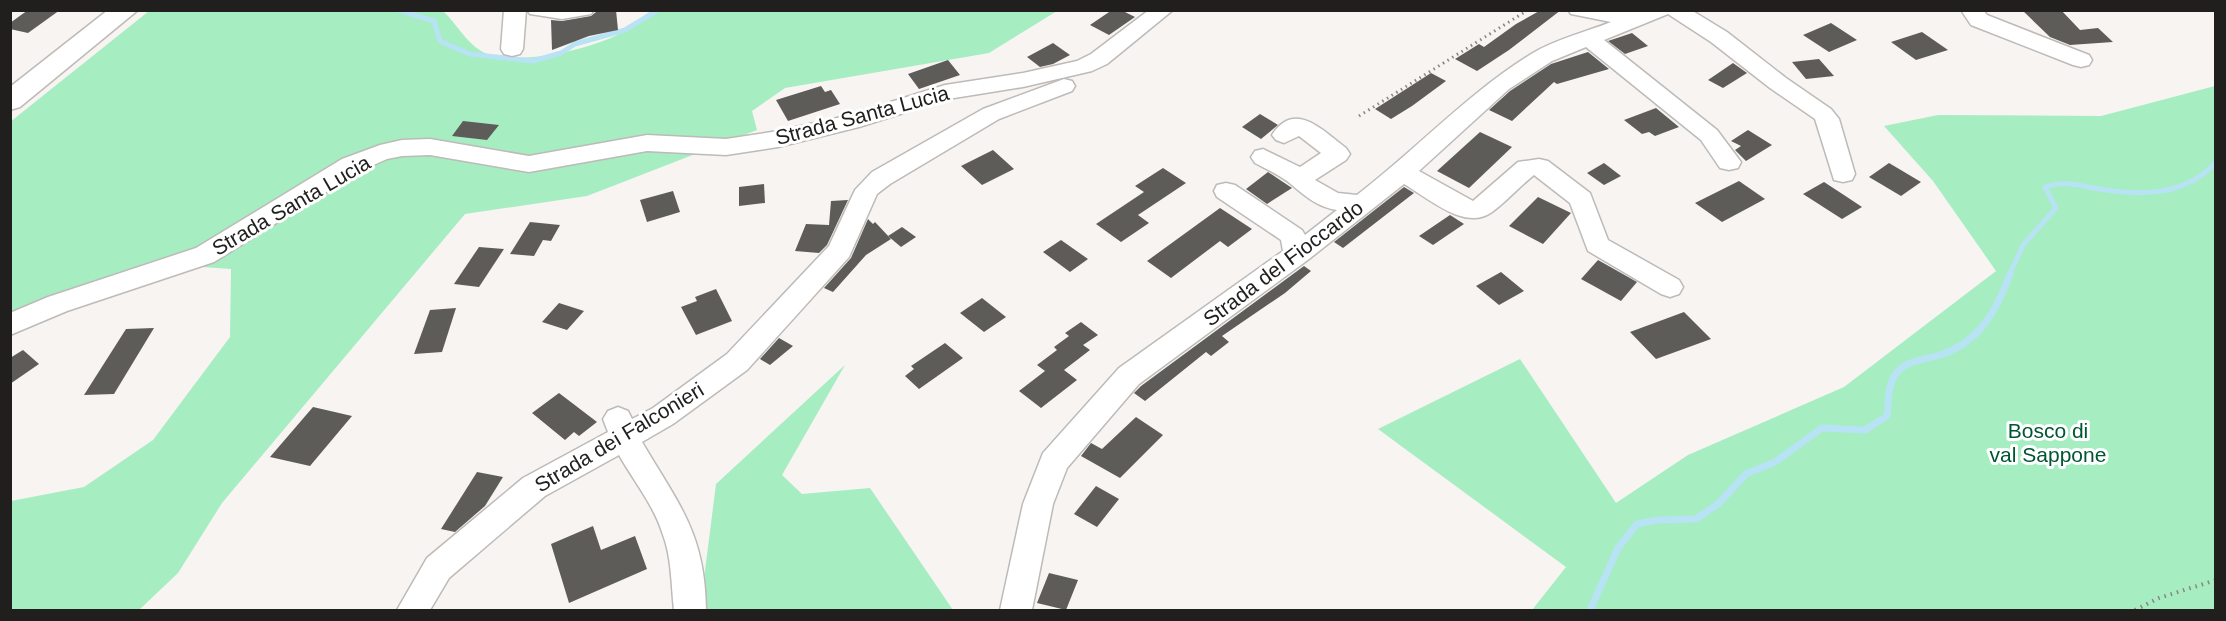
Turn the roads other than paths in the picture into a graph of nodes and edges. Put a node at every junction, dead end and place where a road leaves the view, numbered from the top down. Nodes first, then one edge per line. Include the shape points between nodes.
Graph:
1 (125, 10) edge
2 (515, 10) edge
3 (537, 10) edge
4 (584, 10) edge
5 (1578, 10) edge
6 (1656, 10) edge
7 (1661, 10) edge
8 (1676, 10) edge
9 (1971, 10) edge
10 (1162, 11) edge
11 (1590, 39) junction
12 (512, 49) dead end
13 (2081, 60) dead end
14 (10, 101) edge
15 (1284, 135) dead end
16 (1263, 157) dead end
17 (1729, 162) dead end
18 (1403, 172) junction
19 (1843, 174) dead end
20 (1300, 177) junction
21 (1226, 191) dead end
22 (1362, 204) junction
23 (1300, 252) junction
24 (1670, 287) dead end
25 (10, 325) edge
26 (621, 429) junction
27 (413, 610) edge
28 (690, 610) edge
29 (1016, 610) edge

1 - 14 main road
2 - 12 street
3 - 4 street
5 - 6 street via 1612,16
7 - 11 street, Strada del Fioccardo
8 - 19 street via 1823,114
9 - 13 street via 1979,20
10 - 25 street, Strada Santa Lucia via 1100,59 1083,66 945,92 851,122 770,141 726,147 647,143 529,164 430,147 380,153 351,165 205,255 62,301
10 - 26 street, Strada dei Falconieri via 1128,51 1101,73 991,114 881,178 867,190 840,251 737,362 663,416
11 - 17 street via 1709,135
11 - 18 street, Strada del Fioccardo via 1544,56 1501,84
15 - 20 street via 1299,125 1338,154
16 - 20 street
18 - 22 street, Strada del Fioccardo
18 - 24 street via 1474,210 1527,168 1539,167 1581,199 1597,245
20 - 22 street via 1308,187 1334,201
21 - 23 street via 1293,236 1294,248
22 - 23 street, Strada del Fioccardo
23 - 29 street, Strada del Fioccardo via 1129,376 1054,462 1038,504
26 - 27 street, Strada dei Falconieri via 534,487 438,568
26 - 28 street via 675,523 687,563

